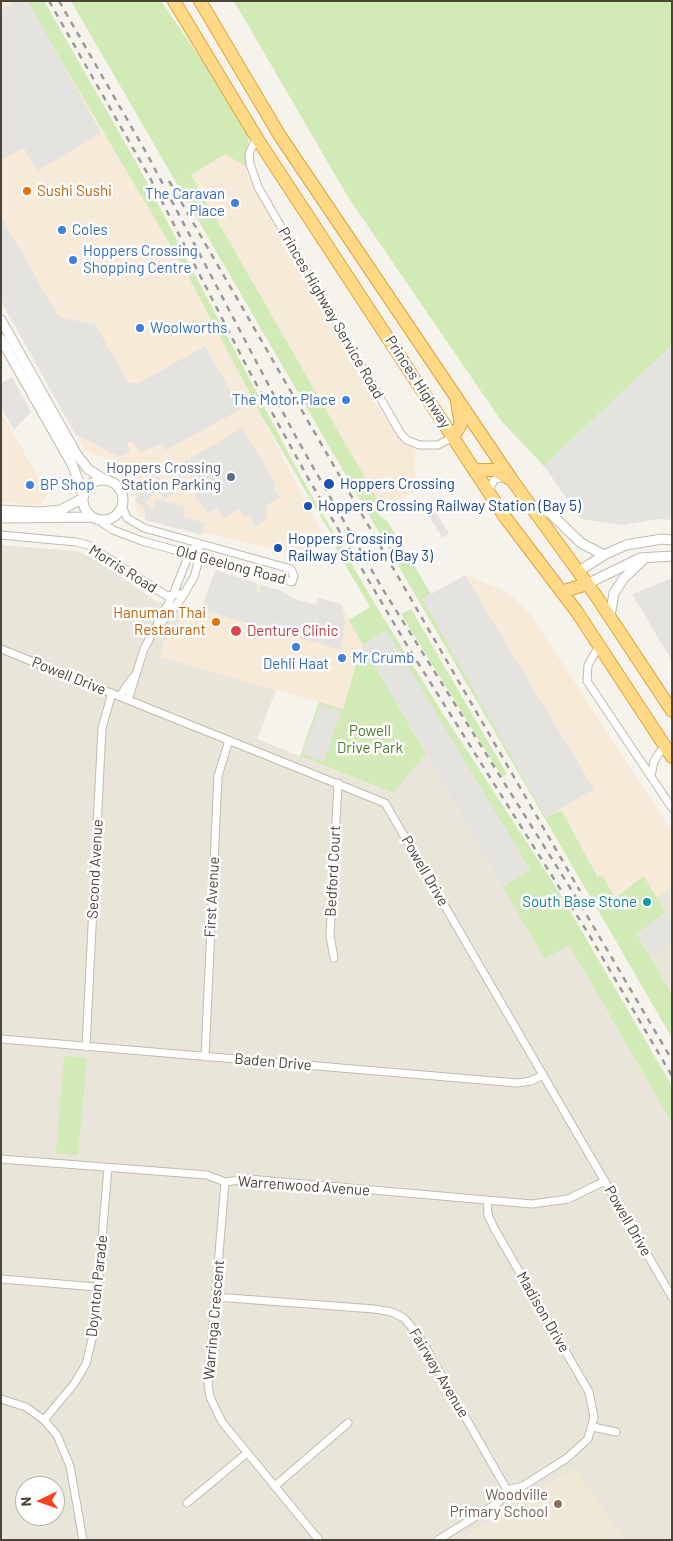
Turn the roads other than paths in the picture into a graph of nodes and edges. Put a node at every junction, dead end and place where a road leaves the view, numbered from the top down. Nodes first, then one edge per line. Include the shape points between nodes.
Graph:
1 (173, 1) edge
2 (200, 1) edge
3 (280, 136) junction
4 (258, 140) junction
5 (1, 320) edge
6 (1, 339) edge
7 (12, 349) junction
8 (456, 397) junction
9 (453, 437) junction
10 (476, 470) junction
11 (509, 478) junction
12 (105, 480) junction
13 (488, 490) junction
14 (83, 497) junction
15 (529, 504) junction
16 (122, 506) junction
17 (1, 510) edge
18 (1, 518) edge
19 (95, 518) junction
20 (1, 536) edge
21 (672, 540) edge
22 (198, 543) junction
23 (189, 554) junction
24 (604, 555) junction
25 (200, 556) junction
26 (672, 556) edge
27 (646, 558) junction
28 (579, 571) junction
29 (194, 577) junction
30 (180, 581) junction
31 (587, 584) junction
32 (561, 592) junction
33 (185, 593) junction
34 (173, 595) junction
35 (610, 617) junction
36 (157, 627) junction
37 (599, 646) junction
38 (1, 648) edge
39 (133, 677) junction
40 (112, 694) junction
41 (120, 696) junction
42 (128, 700) junction
43 (672, 712) edge
44 (229, 740) junction
45 (664, 746) junction
46 (672, 757) edge
47 (651, 776) junction
48 (338, 783) junction
49 (672, 808) edge
50 (334, 958) dead end
51 (1, 1040) edge
52 (86, 1047) junction
53 (205, 1056) junction
54 (543, 1075) junction
55 (1, 1159) edge
56 (108, 1168) junction
57 (604, 1181) junction
58 (225, 1182) junction
59 (486, 1200) junction
60 (1, 1279) edge
61 (97, 1287) junction
62 (216, 1296) junction
63 (672, 1297) edge
64 (1, 1399) edge
65 (44, 1420) junction
66 (348, 1423) dead end
67 (593, 1427) junction
68 (616, 1432) dead end
69 (247, 1453) junction
70 (275, 1486) junction
71 (508, 1490) junction
72 (187, 1503) dead end
73 (316, 1538) edge
74 (83, 1540) edge
75 (438, 1540) edge

1 - 4 highway, Princes Highway
2 - 3 highway, Princes Highway
3 - 4 highway
3 - 8 highway, Princes Highway
4 - 9 highway, Princes Highway
4 - 9 street, Princes Highway Service Road via 249,154 258,187 401,434 406,440 419,445 438,445
5 - 7 street
6 - 7 street
7 - 12 street via 77,455 88,469
7 - 14 street via 73,466
8 - 9 highway via 461,424
8 - 11 highway, Princes Highway via 489,442
9 - 10 highway, Princes Highway
10 - 11 highway via 494,470
10 - 13 highway, Princes Highway
11 - 13 street via 494,480
11 - 15 highway, Princes Highway
12 - 14 street via 91,484
12 - 16 street via 119,488
13 - 32 highway, Princes Highway
14 - 17 street via 61,510
14 - 19 street via 84,506
15 - 24 street via 549,512 582,543
15 - 28 highway, Princes Highway
16 - 19 street via 112,518
16 - 22 street, Old Geelong Road via 131,522
18 - 19 street
19 - 23 street, Old Geelong Road via 127,536
20 - 34 street, Morris Road via 88,545 161,592
21 - 24 street via 626,545
22 - 23 street
22 - 25 street
22 - 25 street, Old Geelong Road via 285,566 294,576 292,582
23 - 25 street, Old Geelong Road
23 - 30 street
24 - 28 street
25 - 29 street
26 - 27 street
27 - 31 street via 624,564
27 - 35 street via 624,578 614,593
28 - 31 highway, Princes Highway
28 - 32 highway
29 - 30 street
29 - 33 street
30 - 33 street
30 - 34 street
31 - 32 highway
31 - 35 highway, Princes Highway
32 - 37 highway, Princes Highway
33 - 34 street, Morris Road
33 - 36 street
34 - 36 street
35 - 43 highway, Princes Highway
36 - 39 street
37 - 45 highway, Princes Highway
37 - 47 street via 588,665 587,681
38 - 40 street, Powell Drive
39 - 41 street
39 - 42 street
40 - 41 street, Powell Drive
40 - 52 street, Second Avenue via 102,728
41 - 42 street, Powell Drive
42 - 44 street, Powell Drive
44 - 48 street, Powell Drive
44 - 53 street, First Avenue via 218,776
45 - 46 highway, Princes Highway
45 - 47 street via 654,761
47 - 49 street
48 - 50 street, Bedford Court via 330,936
48 - 54 street, Powell Drive via 385,803
51 - 52 street, Baden Drive
52 - 53 street, Baden Drive
53 - 54 street, Baden Drive via 517,1083
54 - 57 street, Powell Drive
55 - 56 street, Warrenwood Avenue
56 - 58 street, Warrenwood Avenue via 207,1175
56 - 61 street, Doynton Parade
57 - 59 street, Warrenwood Avenue via 568,1199 550,1203
57 - 63 street, Powell Drive
58 - 59 street, Warrenwood Avenue via 248,1179
58 - 62 street, Warringa Crescent
59 - 67 street, Madison Drive via 494,1228 589,1392
60 - 61 street
61 - 65 street, Doynton Parade via 94,1330 86,1364
62 - 69 street, Warringa Crescent via 208,1384 210,1397 222,1422
62 - 71 street, Fairway Avenue via 374,1309 404,1318 419,1336
64 - 65 street via 26,1407
65 - 74 street via 57,1435 70,1466
66 - 70 street
67 - 68 street
67 - 71 street via 581,1447 567,1458 523,1486
69 - 70 street, Warringa Crescent
69 - 72 street
70 - 73 street, Warringa Crescent
71 - 75 street via 499,1502

